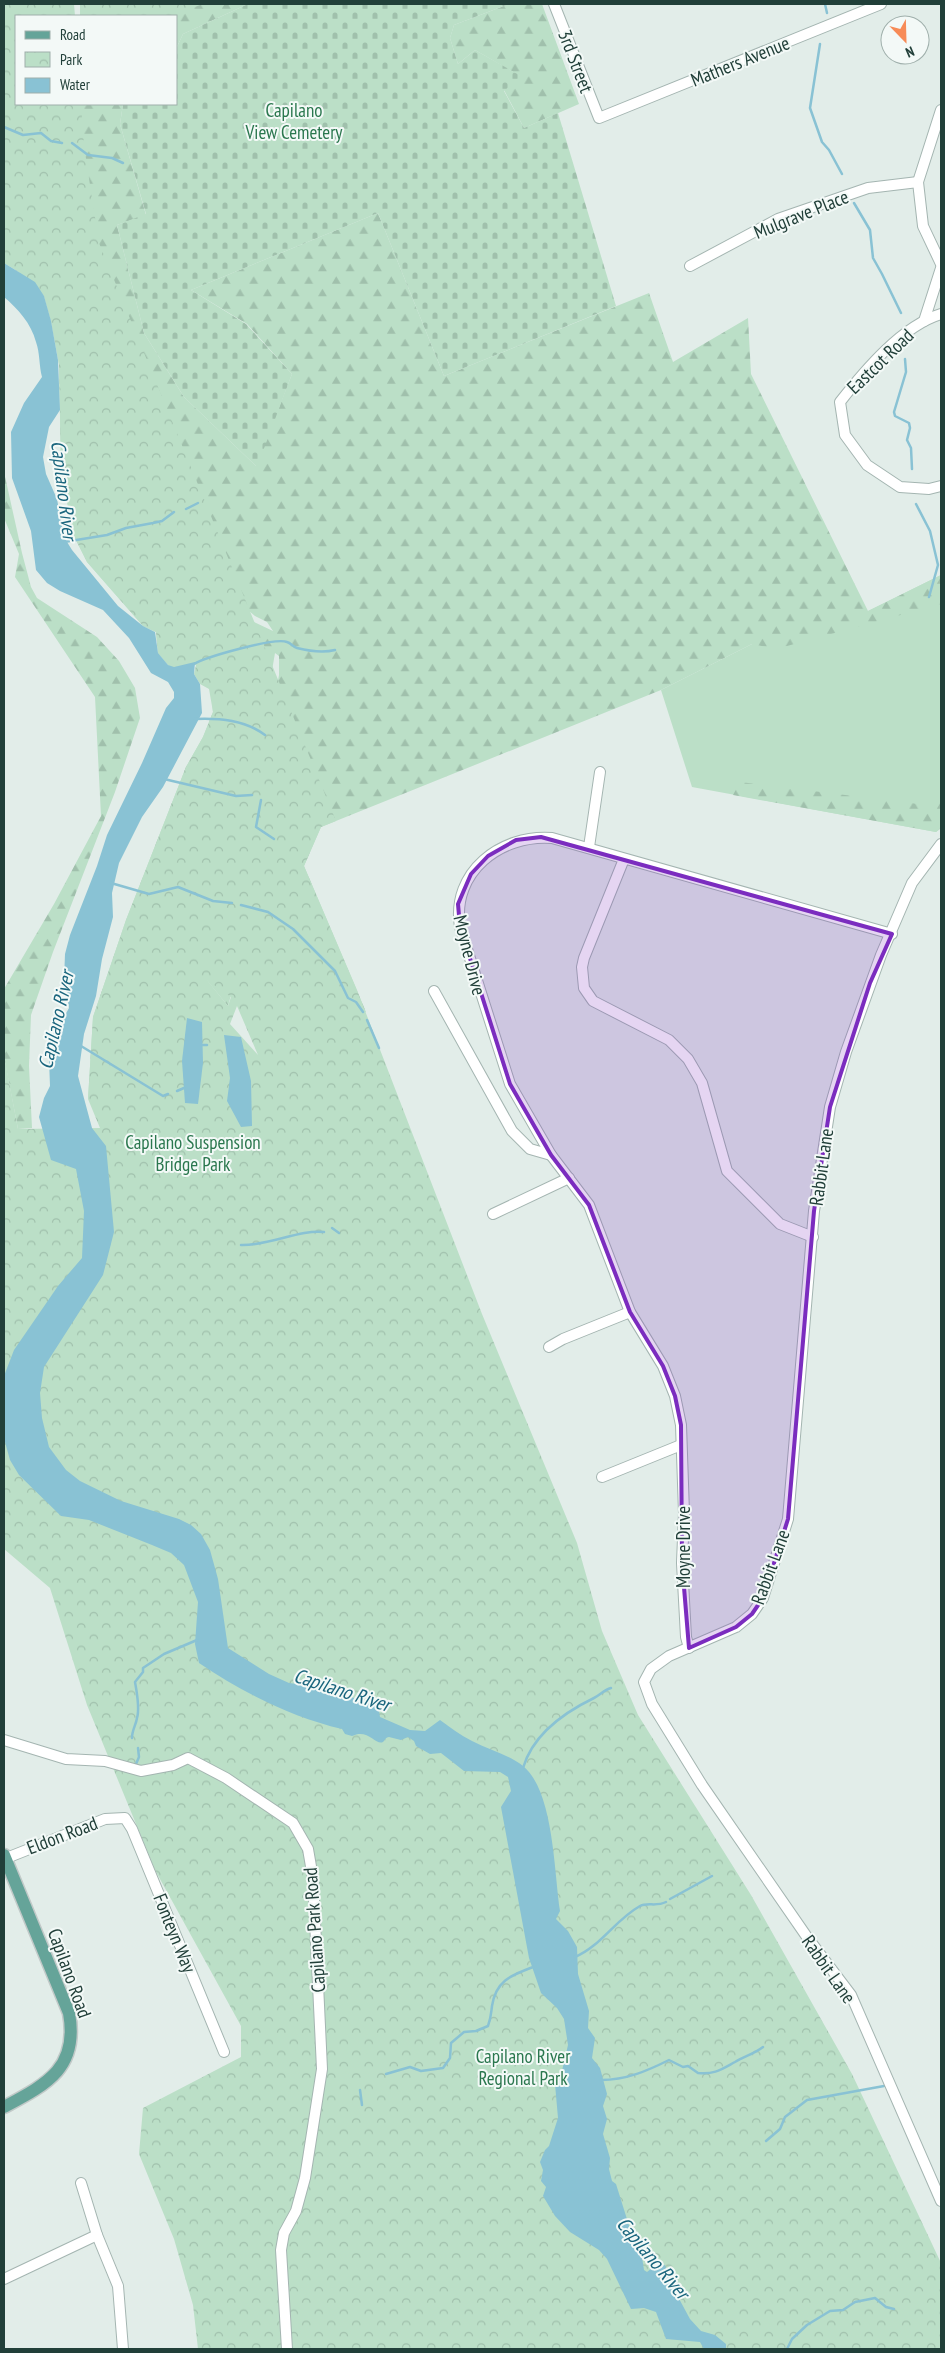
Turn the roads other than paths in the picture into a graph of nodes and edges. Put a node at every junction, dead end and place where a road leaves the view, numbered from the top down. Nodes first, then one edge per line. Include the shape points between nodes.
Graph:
1 (554, 4) edge
2 (881, 4) edge
3 (941, 110) edge
4 (599, 118) joint
5 (918, 182) junction
6 (941, 264) edge
7 (690, 266) dead end
8 (941, 268) edge
9 (941, 314) edge
10 (924, 321) junction
11 (941, 486) edge
12 (600, 772) dead end
13 (941, 844) edge
14 (589, 847) junction
15 (624, 859) junction
16 (892, 934) junction
17 (434, 991) dead end
18 (551, 1155) junction
19 (569, 1178) junction
20 (493, 1214) dead end
21 (813, 1237) junction
22 (630, 1312) junction
23 (549, 1347) dead end
24 (681, 1445) junction
25 (602, 1477) dead end
26 (689, 1648) junction
27 (4, 1740) edge
28 (123, 1817) joint
29 (4, 1857) edge
30 (224, 2052) dead end
31 (4, 2106) edge
32 (81, 2183) dead end
33 (941, 2201) edge
34 (97, 2235) junction
35 (4, 2279) edge
36 (124, 2349) edge
37 (287, 2349) edge

1 - 4 street, 3rd Street
2 - 4 street, Mathers Avenue
3 - 5 street
5 - 6 street via 923,226
5 - 7 street, Mulgrave Place via 868,188 778,218
8 - 10 street, Eastcot Road
9 - 10 street, Eastcot Road
10 - 11 street, Eastcot Road via 861,375 840,402 845,435 867,465 900,487 929,489
12 - 14 street
13 - 16 street, Rabbit Lane via 912,883
14 - 15 street, Moyne Drive
14 - 18 street, Moyne Drive via 552,838 516,840 488,856 478,866 465,884 458,904 462,936 510,1084
15 - 16 street, Moyne Drive
15 - 21 street via 584,958 584,988 593,1000 669,1040 688,1058 702,1083 727,1171 780,1224
16 - 21 street, Rabbit Lane via 870,983 830,1107
17 - 18 street, Moyne Drive via 512,1131 530,1149
18 - 19 street, Moyne Drive
19 - 20 street
19 - 22 street, Moyne Drive via 589,1205
21 - 26 street, Rabbit Lane via 788,1519 762,1598 752,1614 736,1627
22 - 23 street
22 - 24 street, Moyne Drive via 656,1353 670,1384 681,1425
24 - 25 street
24 - 26 street, Moyne Drive via 682,1563
26 - 33 street, Rabbit Lane via 669,1656 651,1669 645,1677 646,1692 702,1785 806,1937 851,1995
27 - 37 street, Capilano Park Road via 66,1759 105,1761 141,1770 173,1765 188,1758 215,1771 286,1817 298,1829 313,1878 322,2069 305,2178 280,2250
28 - 29 street, Eldon Road via 105,1819
28 - 30 street, Fonteyn Way via 132,1828
29 - 31 main road, Capilano Road via 66,2005 72,2029 69,2050 58,2072 38,2089
32 - 34 street
34 - 35 street
34 - 36 street via 118,2286

